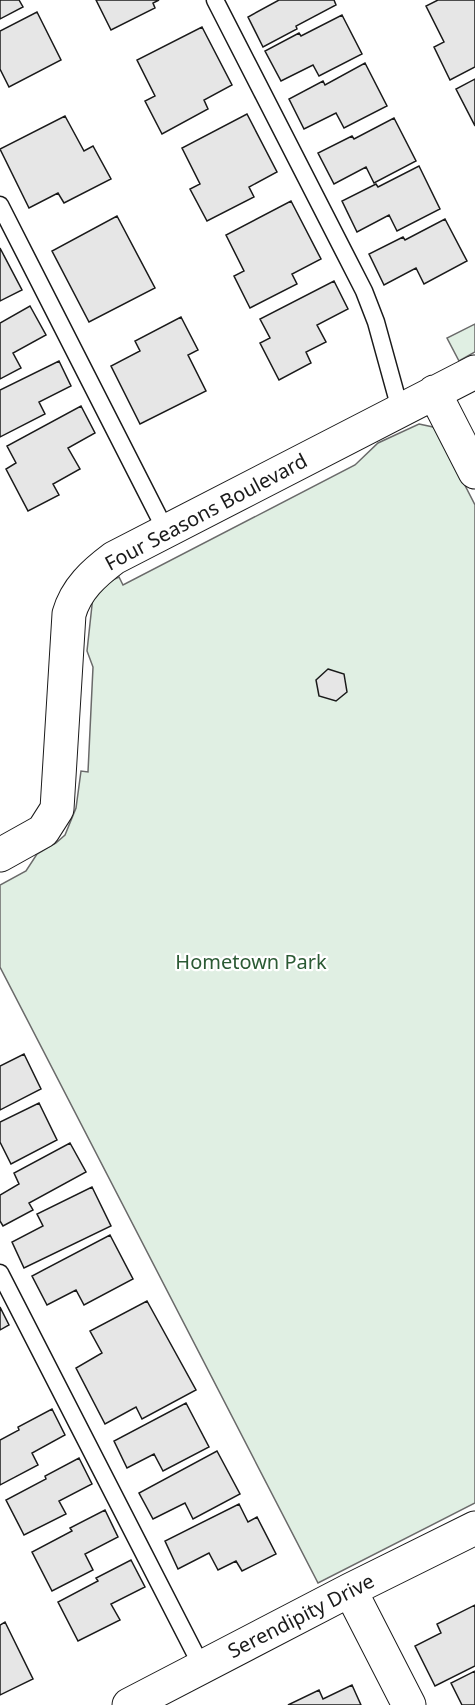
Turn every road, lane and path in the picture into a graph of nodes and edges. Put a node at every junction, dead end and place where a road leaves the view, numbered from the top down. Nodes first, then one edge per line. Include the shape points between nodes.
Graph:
1 (215, 0) edge
2 (0, 206) edge
3 (475, 372) edge
4 (434, 392) junction
5 (400, 409) junction
6 (475, 472) edge
7 (166, 531) junction
8 (0, 855) edge
9 (0, 1273) edge
10 (475, 1528) edge
11 (350, 1590) junction
12 (202, 1667) junction
13 (129, 1705) edge
14 (409, 1705) edge

1 - 5 lane via 364,291
2 - 7 lane
3 - 4 street, Four Seasons Boulevard
4 - 5 street, Four Seasons Boulevard
4 - 6 street
5 - 7 street, Four Seasons Boulevard
7 - 8 street, Four Seasons Boulevard via 107,563 87,580 72,603 57,809 44,831
9 - 12 lane
10 - 11 street, Serendipity Drive
11 - 12 street, Serendipity Drive
11 - 14 street
12 - 13 street, Serendipity Drive

